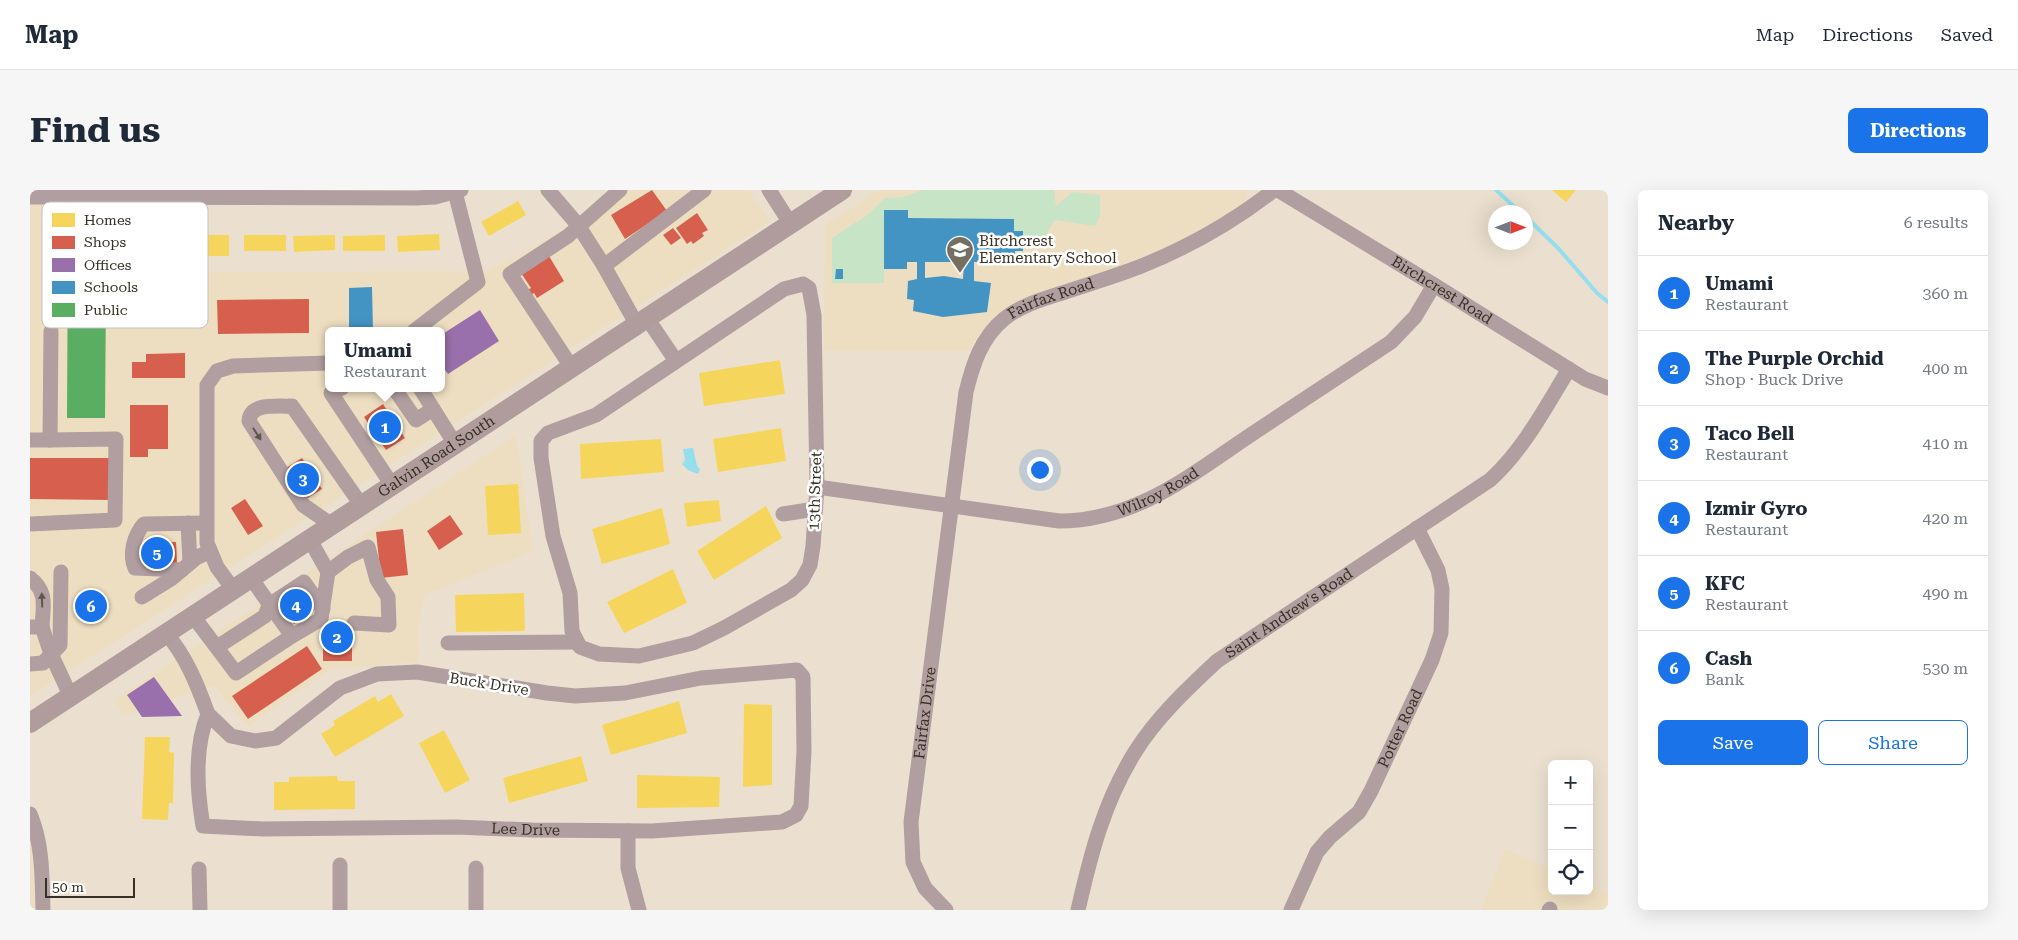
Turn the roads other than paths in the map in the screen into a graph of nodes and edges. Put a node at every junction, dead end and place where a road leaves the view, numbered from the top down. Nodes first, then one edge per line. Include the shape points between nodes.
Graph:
1 (548, 190) edge
2 (620, 190) edge
3 (704, 190) edge
4 (769, 190) edge
5 (842, 190) edge
6 (1276, 190) edge
7 (458, 191) edge
8 (209, 194) edge
9 (30, 197) edge
10 (790, 223) junction
11 (578, 225) junction
12 (604, 266) junction
13 (1434, 285) junction
14 (642, 322) junction
15 (419, 327) edge
16 (51, 331) dead end
17 (676, 361) junction
18 (325, 363) edge
19 (572, 368) junction
20 (1569, 369) junction
21 (1608, 388) edge
22 (333, 392) edge
23 (397, 392) edge
24 (422, 392) edge
25 (433, 409) junction
26 (30, 440) edge
27 (50, 440) junction
28 (455, 444) junction
29 (392, 485) junction
30 (817, 487) junction
31 (362, 506) junction
32 (952, 506) junction
33 (815, 509) junction
34 (783, 514) dead end
35 (188, 523) junction
36 (206, 523) junction
37 (30, 524) edge
38 (332, 525) junction
39 (1416, 528) junction
40 (310, 540) junction
41 (210, 551) junction
42 (186, 566) junction
43 (60, 572) dead end
44 (328, 572) junction
45 (30, 578) edge
46 (251, 578) junction
47 (234, 589) junction
48 (142, 597) dead end
49 (269, 605) junction
50 (324, 609) junction
51 (193, 616) junction
52 (354, 623) dead end
53 (36, 627) edge
54 (166, 633) junction
55 (292, 636) junction
56 (578, 642) junction
57 (448, 643) dead end
58 (217, 648) junction
59 (51, 654) junction
60 (30, 664) edge
61 (71, 697) junction
62 (208, 714) junction
63 (30, 723) edge
64 (803, 766) joint
65 (30, 814) edge
66 (628, 831) junction
67 (340, 865) dead end
68 (476, 868) dead end
69 (199, 869) dead end
70 (43, 910) edge
71 (200, 910) edge
72 (340, 910) edge
73 (476, 910) edge
74 (639, 910) edge
75 (946, 910) edge
76 (1078, 910) edge
77 (1291, 910) edge

1 - 11 street
2 - 11 street
3 - 12 street
4 - 10 street
5 - 10 main road, Galvin Road South
6 - 13 street, Birchcrest Road
6 - 32 street, Fairfax Road via 1225,225 1168,255 1027,305 996,327 981,346 970,376
7 - 8 street via 417,198
7 - 15 street via 478,282
8 - 9 street
10 - 14 main road, Galvin Road South
11 - 12 street
11 - 19 street via 568,236 510,274
12 - 14 street
13 - 20 street, Birchcrest Road
13 - 32 street, Wilroy Road via 1415,317 1391,342 1171,488 1144,502 1114,514 1073,521
14 - 17 street
14 - 19 main road, Galvin Road South
16 - 27 street
17 - 30 street, 13th Street via 784,289 803,284 809,288 814,315
17 - 56 street, 13th Street via 596,415 548,433 541,442 553,536 570,592 572,631
18 - 36 street via 233,366 212,376 206,399
19 - 28 main road, Galvin Road South
20 - 21 street, Birchcrest Road
20 - 39 street, Saint Andrew's Road via 1507,465 1490,480
22 - 29 street
23 - 25 street via 416,420
24 - 25 street
25 - 28 street
26 - 27 street
27 - 37 street via 116,439 115,520
28 - 29 main road, Galvin Road South
29 - 31 main road, Galvin Road South
30 - 32 street, Wilroy Road
30 - 33 street, 13th Street
31 - 38 main road, Galvin Road South
31 -> 38 street via 292,406 253,410 249,421 303,505
32 - 75 street, Fairfax Drive via 911,822 913,862 925,888
33 - 34 street
33 - 56 street, 13th Street via 810,565 802,580 724,628 692,643 640,656 599,654 580,647
35 - 36 street
35 - 42 street
35 - 42 street via 144,524 134,540 135,568
36 - 41 street
38 - 40 main road, Galvin Road South
39 - 76 street, Saint Andrew's Road via 1217,661 1178,698 1136,751 1111,798 1090,854
39 - 77 street, Potter Road via 1438,570 1443,603 1441,633 1432,660 1371,791 1359,812 1318,852
40 - 44 street
40 - 46 main road, Galvin Road South
41 - 42 street
41 - 47 street via 217,568
42 - 48 street
43 - 59 street via 60,645
44 - 50 street
44 - 52 street via 368,547 377,580 388,597 389,625
53 -> 45 street via 42,594
46 - 47 main road, Galvin Road South
46 - 49 street
47 - 51 main road, Galvin Road South
49 - 50 street via 304,582
49 - 55 street
49 - 58 street via 265,616
50 - 55 street via 322,619
51 - 54 main road, Galvin Road South
51 - 58 street
53 - 59 street
54 - 61 main road, Galvin Road South
54 - 62 street via 180,650 195,678
55 - 58 street via 236,674
56 - 57 street
59 - 60 street via 42,663
59 - 61 street
61 - 63 main road, Galvin Road South
62 - 64 street, Buck Drive via 232,736 255,741 276,738 340,688 377,674 417,672 575,696 625,693 701,678 797,670 803,677
62 - 66 street, Lee Drive via 199,761 199,805 203,826
64 - 66 street, Lee Drive via 801,806 796,815 782,822
65 - 70 street via 40,850
66 - 74 street via 628,868
67 - 72 street
68 - 73 street
69 - 71 street

